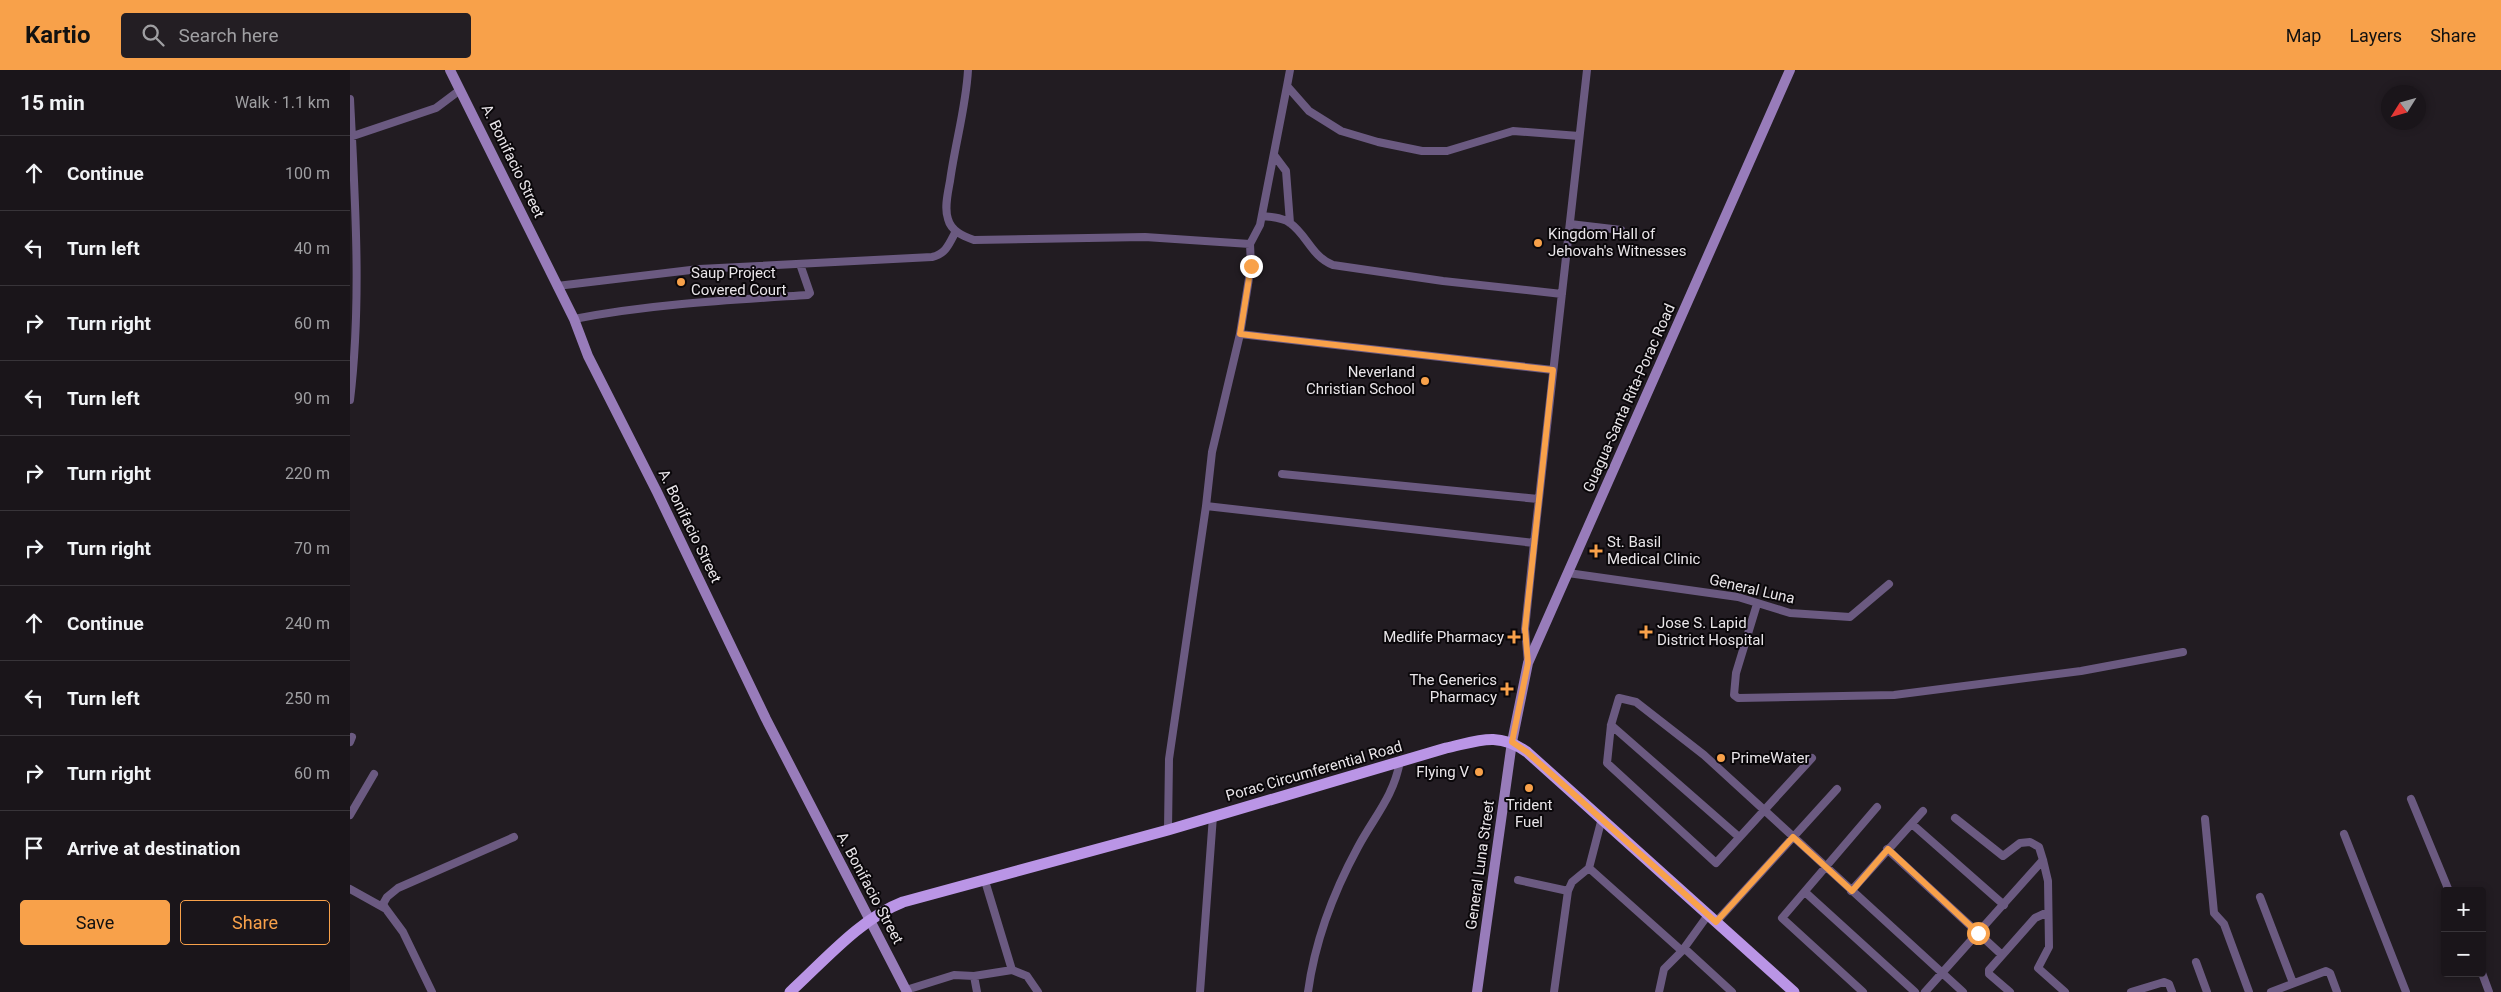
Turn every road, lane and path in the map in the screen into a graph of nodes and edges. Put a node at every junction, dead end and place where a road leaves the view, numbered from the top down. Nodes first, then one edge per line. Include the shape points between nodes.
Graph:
1 (450, 70) edge
2 (968, 70) edge
3 (1290, 70) edge
4 (1587, 70) edge
5 (1790, 70) edge
6 (1288, 86) junction
7 (460, 90) junction
8 (350, 99) edge
9 (1579, 136) junction
10 (351, 137) edge
11 (1274, 156) junction
12 (1262, 216) junction
13 (1290, 223) junction
14 (1570, 224) junction
15 (1622, 230) dead end
16 (956, 231) junction
17 (1250, 244) junction
18 (800, 264) junction
19 (557, 286) junction
20 (1562, 294) junction
21 (574, 319) junction
22 (1240, 334) junction
23 (1553, 370) junction
24 (350, 400) edge
25 (1282, 474) dead end
26 (1538, 500) junction
27 (1206, 506) junction
28 (1534, 543) junction
29 (1568, 573) junction
30 (1889, 584) dead end
31 (1757, 604) junction
32 (2182, 652) dead end
33 (1528, 663) junction
34 (1611, 724) junction
35 (1512, 742) junction
36 (1812, 758) dead end
37 (1400, 761) junction
38 (374, 774) dead end
39 (1837, 789) dead end
40 (2411, 799) dead end
41 (1877, 807) dead end
42 (1764, 810) junction
43 (1923, 811) dead end
44 (350, 815) edge
45 (1212, 816) junction
46 (1602, 818) junction
47 (1955, 818) dead end
48 (2205, 819) dead end
49 (1912, 824) junction
50 (1168, 830) junction
51 (2344, 834) dead end
52 (514, 837) dead end
53 (1739, 837) junction
54 (1793, 837) junction
55 (1888, 849) junction
56 (2044, 860) junction
57 (1589, 868) junction
58 (1826, 868) junction
59 (1518, 880) dead end
60 (984, 881) junction
61 (2447, 887) edge
62 (350, 889) edge
63 (1568, 891) junction
64 (1852, 891) junction
65 (1805, 892) junction
66 (2260, 896) dead end
67 (2004, 905) junction
68 (386, 909) junction
69 (2048, 912) junction
70 (1712, 918) junction
71 (870, 920) junction
72 (1978, 933) junction
73 (1683, 950) junction
74 (2002, 954) junction
75 (2196, 962) dead end
76 (1012, 970) junction
77 (1942, 972) junction
78 (974, 976) junction
79 (2483, 977) edge
80 (2294, 983) junction
81 (907, 991) edge
82 (2134, 991) edge
83 (432, 992) edge
84 (790, 992) edge
85 (977, 992) edge
86 (1038, 992) edge
87 (1200, 992) edge
88 (1308, 992) edge
89 (1477, 992) edge
90 (1554, 992) edge
91 (1659, 992) edge
92 (1732, 992) edge
93 (1794, 992) edge
94 (1863, 992) edge
95 (1916, 992) edge
96 (1925, 992) edge
97 (1963, 992) edge
98 (2010, 992) edge
99 (2065, 992) edge
100 (2172, 992) edge
101 (2207, 992) edge
102 (2249, 992) edge
103 (2273, 992) edge
104 (2337, 992) edge
105 (2406, 992) edge
106 (2489, 992) edge

1 - 7 street, A. Bonifacio Street
2 - 16 street via 947,207 948,220
3 - 6 street
4 - 9 street
5 - 29 street, Guagua-Santa Rita-Porac Road
6 - 9 street via 1309,111 1334,128 1357,137 1422,151 1447,151 1513,130
6 - 11 street
7 - 10 street via 436,108
7 - 19 street, A. Bonifacio Street
8 - 10 street
9 - 14 street
10 - 24 street via 357,264 356,349
11 - 12 street
11 - 13 street via 1286,171
12 - 13 street
12 - 17 street
13 - 20 street via 1318,255 1333,265
14 - 15 street
14 - 20 street
16 - 17 street via 974,240 1145,237
16 - 18 street via 941,255
17 - 22 street via 1251,266
18 - 19 street via 699,269
18 - 21 street via 808,295
19 - 21 street, A. Bonifacio Street
20 - 23 street
21 - 71 street, A. Bonifacio Street via 588,356 766,719
22 - 23 street
22 - 27 street via 1212,452
23 - 26 street
25 - 26 street
26 - 28 street
27 - 28 street
27 - 50 street via 1169,759
28 - 33 street via 1525,629
29 - 31 street, General Luna via 1738,597
29 - 33 street, Guagua-Santa Rita-Porac Road
30 - 31 street, General Luna via 1850,617 1790,613
31 - 32 street via 1736,673 1734,695 1738,698 1894,695 2081,671
33 - 35 street, Guagua-Santa Rita-Porac Road
34 - 42 street via 1619,698 1636,702 1704,755
34 - 53 street
34 - 53 street via 1607,763 1716,863
35 - 37 main road, Porac Circumferential Road via 1487,739
35 - 46 main road, Porac Circumferential Road
35 - 89 street, General Luna Street
36 - 42 street
37 - 45 main road, Porac Circumferential Road
37 - 88 street via 1392,792 1359,845 1331,902 1312,964
38 - 44 street
39 - 54 street
40 - 61 street
41 - 58 street
42 - 53 street
42 - 54 street
43 - 49 street
45 - 50 main road, Porac Circumferential Road
45 - 87 street
46 - 57 street
46 - 70 main road, Porac Circumferential Road
47 - 56 street via 2003,856 2020,843 2030,842 2039,847
48 - 102 street via 2214,913 2224,924
49 - 55 street
49 - 67 street
50 - 60 main road, Porac Circumferential Road
51 - 105 street
52 - 68 street via 398,888 383,904
54 - 58 street
54 - 70 street
55 - 64 street
55 - 72 street
56 - 67 street
56 - 69 street
57 - 63 street via 1572,882
57 - 73 street
58 - 64 street
58 - 65 street
59 - 63 street
60 - 71 main road, Porac Circumferential Road via 903,902
60 - 76 street
62 - 68 street
63 - 90 street
64 - 77 street
65 - 94 street via 1783,920
65 - 95 street
66 - 80 street
67 - 72 street
68 - 83 street via 403,932
69 - 74 street via 2035,918
69 - 99 street via 2049,947 2038,968
70 - 73 street
70 - 93 main road, Porac Circumferential Road
71 - 81 street, A. Bonifacio Street
71 - 84 main road, Porac Circumferential Road
72 - 74 street
72 - 77 street
73 - 91 street via 1664,969
73 - 92 street
74 - 98 street via 1988,973
75 - 101 street
76 - 78 street
76 - 86 street via 1027,976
77 - 96 street
77 - 97 street
78 - 81 street via 945,977
78 - 85 street
79 - 106 street
80 - 103 street
80 - 104 street via 2328,971
82 - 100 street via 2166,982

